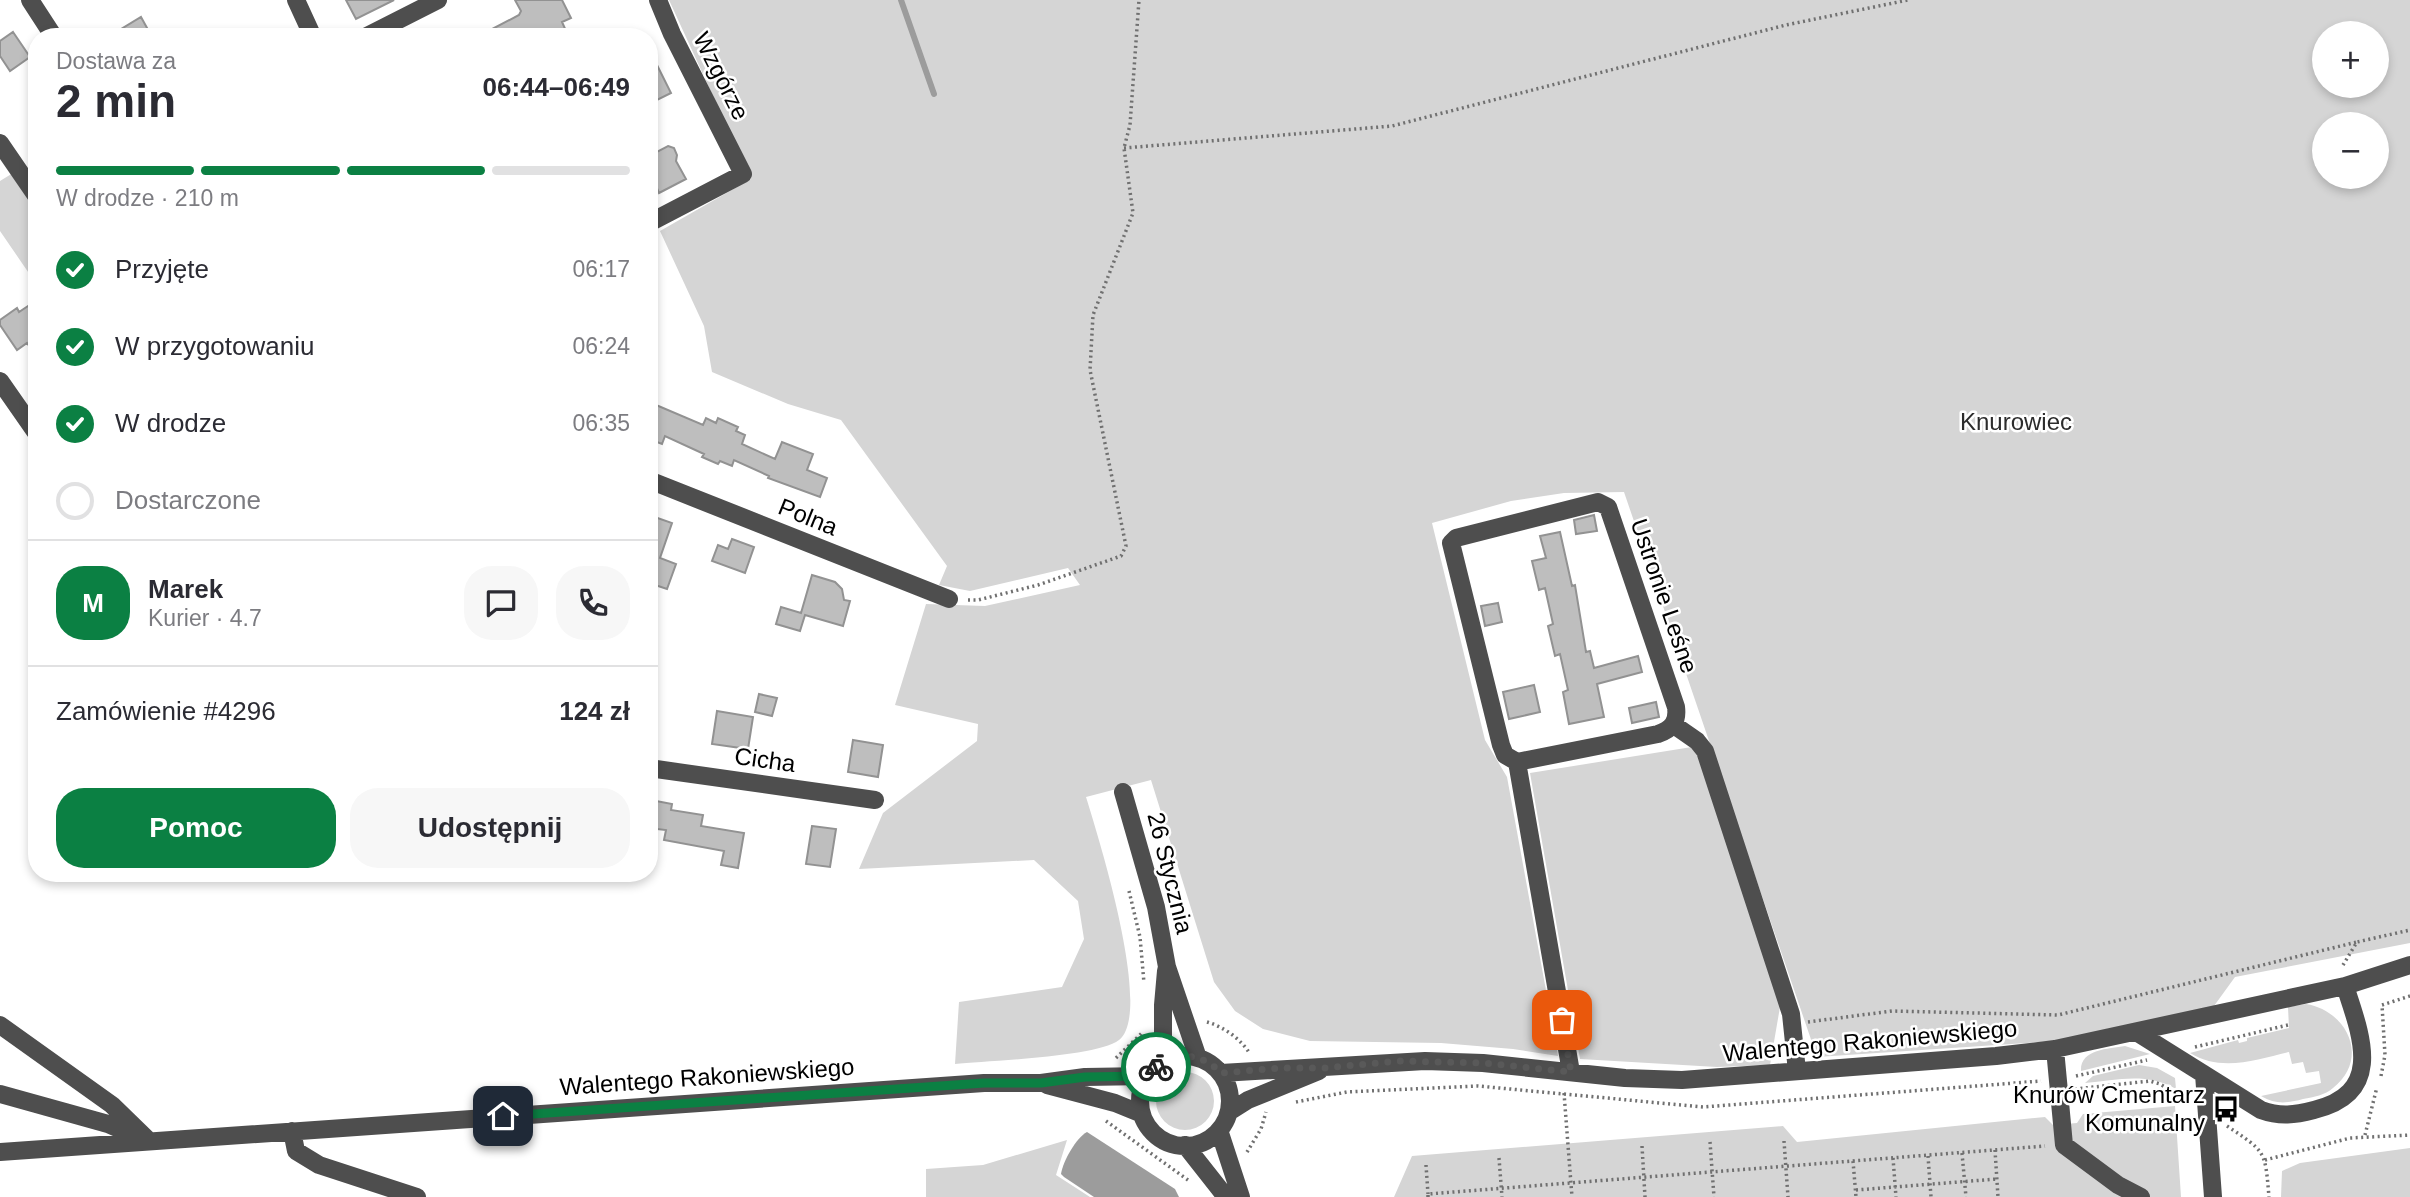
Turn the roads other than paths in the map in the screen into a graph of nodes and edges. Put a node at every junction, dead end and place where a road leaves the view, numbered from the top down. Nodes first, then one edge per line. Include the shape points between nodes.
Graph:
1 (30, 0) edge
2 (296, 0) edge
3 (438, 0) edge
4 (658, 0) edge
5 (48, 28) edge
6 (309, 28) edge
7 (383, 28) edge
8 (0, 143) edge
9 (28, 184) edge
10 (658, 218) edge
11 (0, 381) edge
12 (28, 421) edge
13 (658, 484) edge
14 (949, 599) road end
15 (1674, 725) junction
16 (1517, 762) junction
17 (658, 769) edge
18 (1123, 792) dead end
19 (875, 800) dead end
20 (2410, 965) edge
21 (1167, 967) junction
22 (2338, 987) junction
23 (0, 1025) edge
24 (2138, 1033) junction
25 (2055, 1049) junction
26 (1198, 1058) junction
27 (1163, 1061) junction
28 (1325, 1068) junction
29 (1797, 1071) junction
30 (1571, 1072) junction
31 (1221, 1073) junction
32 (2204, 1074) junction
33 (1147, 1076) junction
34 (1041, 1083) junction
35 (0, 1094) edge
36 (1229, 1112) junction
37 (1142, 1114) junction
38 (1220, 1130) junction
39 (292, 1131) junction
40 (149, 1140) junction
41 (1185, 1145) junction
42 (0, 1152) edge
43 (417, 1197) edge
44 (1226, 1197) edge
45 (1241, 1197) edge
46 (2141, 1197) edge
47 (2213, 1197) edge

1 - 5 street
2 - 6 street
3 - 7 street
4 - 10 street, Wzgórze via 743,174
8 - 9 street
11 - 12 street
13 - 14 street, Polna
15 - 16 street via 1658,734
15 - 16 street, Ustronie Leśne via 1676,707 1608,507 1598,502 1451,543 1501,745 1505,755
15 - 29 street via 1705,751 1792,1024
16 - 30 street, Ustronie Leśne
17 - 19 street, Cicha
18 - 21 street, 26 Stycznia via 1156,907
20 - 22 street, Walentego Rakoniewskiego
21 - 26 street, 26 Stycznia
21 - 27 street, 26 Stycznia
22 - 24 street, Walentego Rakoniewskiego
22 - 32 street via 2364,1061 2358,1079 2342,1098 2319,1109 2277,1115
23 - 40 street via 112,1105
24 - 25 street, Walentego Rakoniewskiego
24 - 32 street
25 - 29 street, Walentego Rakoniewskiego
25 - 46 street via 2064,1145
26 - 27 street via 1180,1056
26 - 31 street
27 - 33 street
28 - 30 street, Walentego Rakoniewskiego via 1370,1062 1452,1061
28 - 31 street, Walentego Rakoniewskiego
28 - 36 street, Walentego Rakoniewskiego
29 - 30 street, Walentego Rakoniewskiego via 1682,1080
31 - 36 street via 1229,1092
32 - 47 street
33 - 34 street, Walentego Rakoniewskiego
33 - 37 street
34 - 37 street, Walentego Rakoniewskiego
34 - 39 street, Walentego Rakoniewskiego via 984,1083
35 - 40 street
36 - 38 street
37 - 41 street via 1154,1133
38 - 41 street via 1204,1142
38 - 45 street
39 - 40 street, Walentego Rakoniewskiego
39 - 43 street via 296,1150 319,1165
40 - 42 street, Walentego Rakoniewskiego
41 - 44 street

